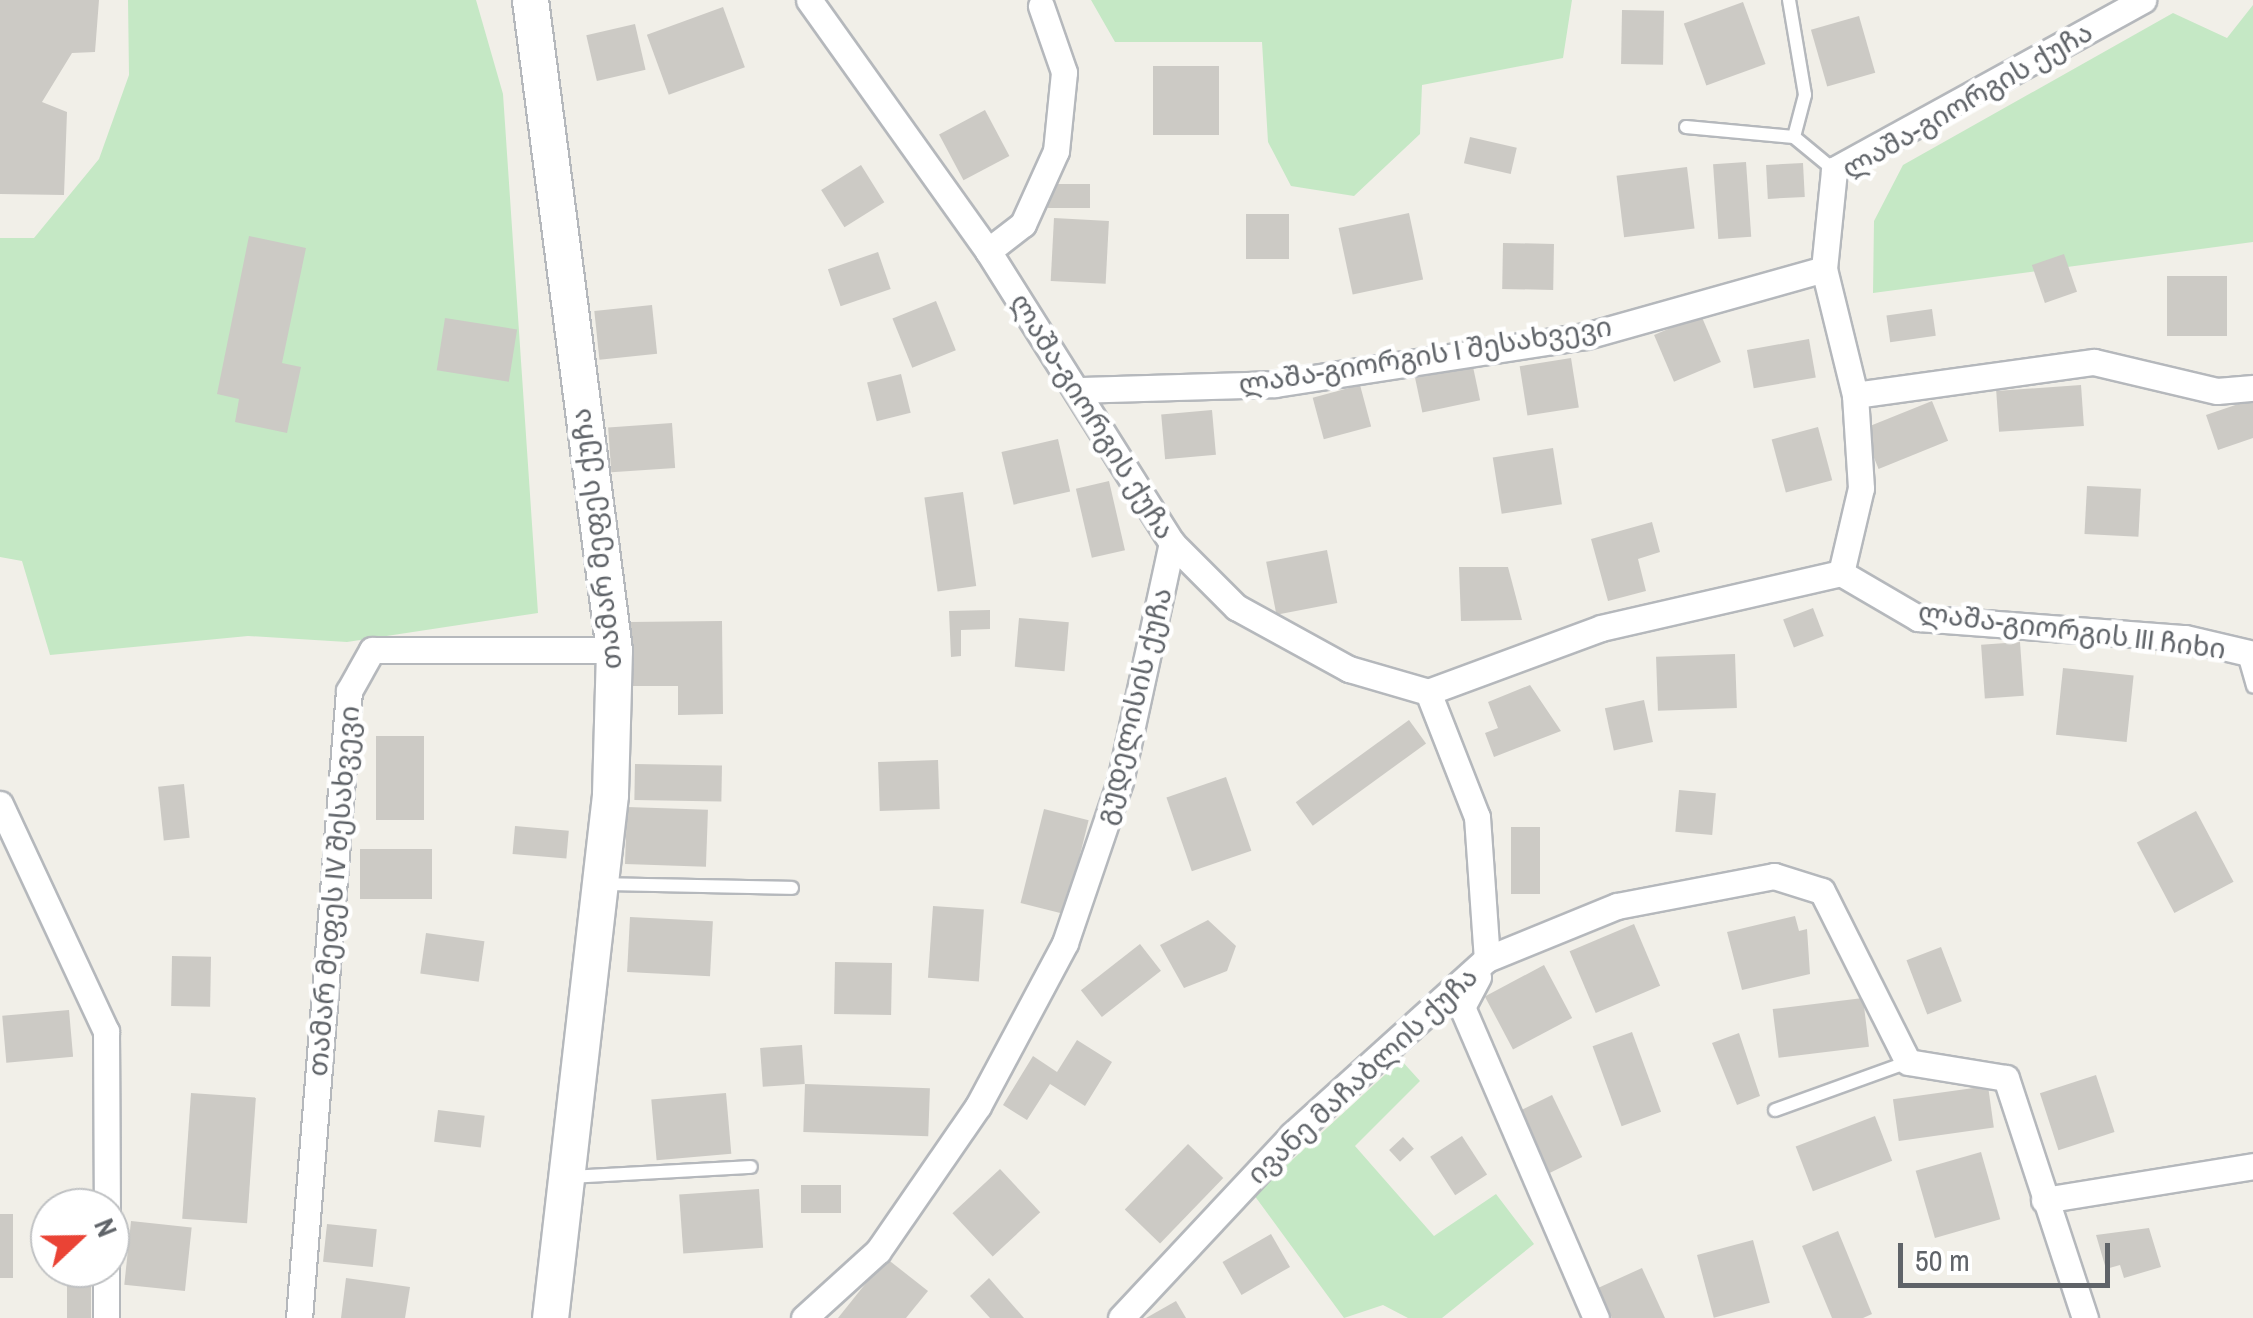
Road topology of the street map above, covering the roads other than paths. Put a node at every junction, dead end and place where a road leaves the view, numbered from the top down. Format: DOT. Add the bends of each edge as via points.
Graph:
graph roads {
  1 [pos="530,0"];
  2 [pos="809,0"];
  3 [pos="1789,0"];
  4 [pos="2144,0"];
  5 [pos="1041,6"];
  6 [pos="1686,126"];
  7 [pos="1794,137"];
  8 [pos="1834,170"];
  9 [pos="988,251"];
  10 [pos="1824,269"];
  11 [pos="2253,388"];
  12 [pos="1078,390"];
  13 [pos="1855,395"];
  14 [pos="1172,543"];
  15 [pos="1841,573"];
  16 [pos="614,650"];
  17 [pos="2248,653"];
  18 [pos="2253,687"];
  19 [pos="1428,692"];
  20 [pos="0,804"];
  21 [pos="599,884"];
  22 [pos="792,888"];
  23 [pos="1488,959"];
  24 [pos="1908,1062"];
  25 [pos="1774,1110"];
  26 [pos="751,1166"];
  27 [pos="2253,1166"];
  28 [pos="563,1177"];
  29 [pos="107,1188"];
  30 [pos="2044,1200"];
  31 [pos="106,1288"];
  32 [pos="106,1318"];
  33 [pos="299,1318"];
  34 [pos="550,1318"];
  35 [pos="804,1318"];
  36 [pos="1121,1318"];
  37 [pos="1596,1318"];
  38 [pos="2085,1318"];
  1 -- 16 [label="street, თამარ მეფეს ქუჩა"];
  2 -- 9 [label="street, ლაშა-გიორგის ქუჩა"];
  3 -- 7 [label="lane" via="1805,95"];
  4 -- 8 [label="street, ლაშა-გიორგის ქუჩა"];
  5 -- 9 [label="street" via="1064,72 1056,151 1023,224"];
  6 -- 7 [label="lane"];
  7 -- 8 [label="lane"];
  8 -- 10 [label="street, ლაშა-გიორგის ქუჩა"];
  9 -- 12 [label="street, ლაშა-გიორგის ქუჩა"];
  10 -- 12 [label="street, ლაშა-გიორგის I შესახვევი" via="1586,336 1275,384"];
  10 -- 13 [label="street, ლაშა-გიორგის ქუჩა"];
  11 -- 13 [label="street" via="2217,391 2094,362"];
  12 -- 14 [label="street, ლაშა-გიორგის ქუჩა"];
  13 -- 15 [label="street, ლაშა-გიორგის ქუჩა" via="1861,488"];
  14 -- 19 [label="street, ლაშა-გიორგის ქუჩა" via="1236,607 1349,669"];
  14 -- 35 [label="street, გუდელისის ქუჩა" via="1120,781 1066,944 978,1106 878,1251"];
  15 -- 17 [label="street, ლაშა-გიორგის III ჩიხი" via="1918,618 2185,638"];
  15 -- 19 [label="street" via="1601,628"];
  16 -- 21 [label="street, თამარ მეფეს ქუჩა"];
  16 -- 33 [label="street, თამარ მეფეს IV შესახვევი" via="372,650 348,691"];
  17 -- 18 [label="lane"];
  19 -- 23 [label="street" via="1477,817"];
  20 -- 29 [label="street" via="106,1031"];
  21 -- 22 [label="lane"];
  21 -- 28 [label="street, თამარ მეფეს ქუჩა"];
  23 -- 24 [label="street, ივანე მაჩაბლის ქუჩა" via="1617,906 1774,876 1822,892"];
  23 -- 36 [label="street, ივანე მაჩაბლის ქუჩა" via="1292,1136"];
  23 -- 37 [label="street" via="1462,1007"];
  24 -- 25 [label="lane"];
  24 -- 30 [label="street" via="2006,1078"];
  26 -- 28 [label="lane"];
  27 -- 30 [label="street"];
  28 -- 34 [label="street, თამარ მეფეს ქუჩა"];
  30 -- 38 [label="street"];
  31 -- 32 [label="street"];
}
